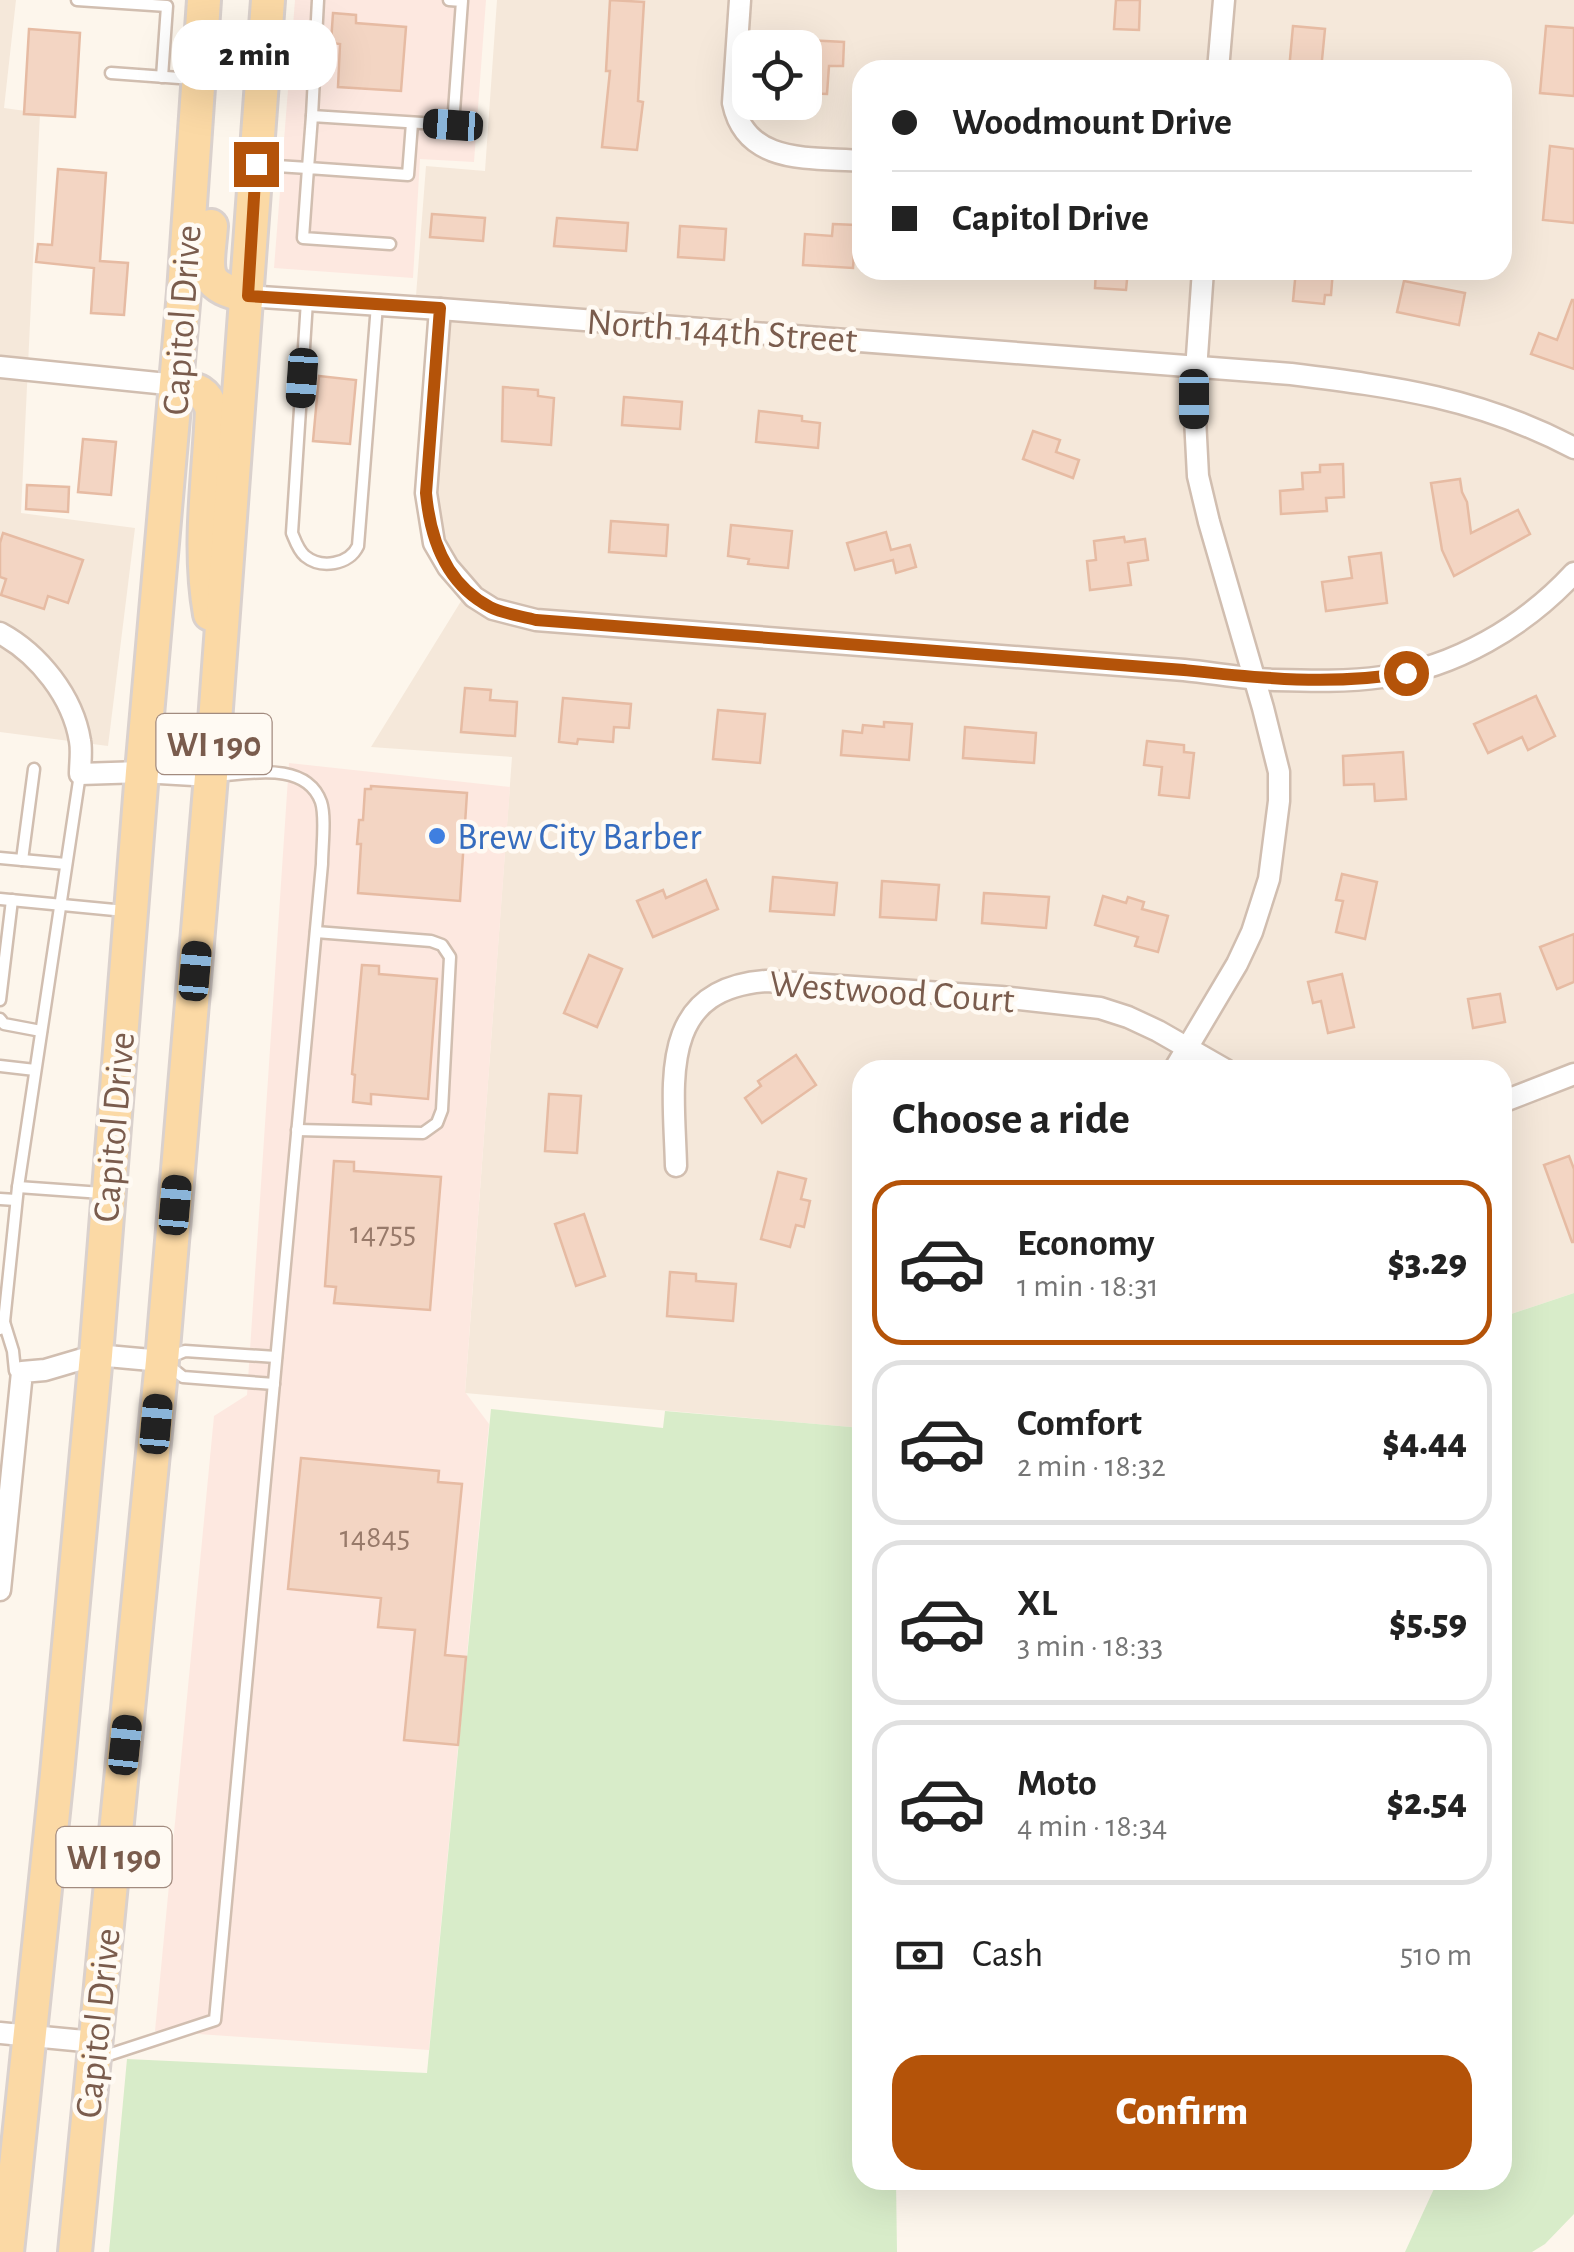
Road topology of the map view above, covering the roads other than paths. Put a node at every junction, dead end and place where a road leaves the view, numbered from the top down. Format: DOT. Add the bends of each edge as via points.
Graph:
graph roads {
  1 [pos="77,0"];
  2 [pos="204,0"];
  3 [pos="268,0"];
  4 [pos="318,0"];
  5 [pos="449,0"];
  6 [pos="740,0"];
  7 [pos="1224,0"];
  8 [pos="1219,60"];
  9 [pos="111,73"];
  10 [pos="162,76"];
  11 [pos="198,86"];
  12 [pos="312,116"];
  13 [pos="412,123"];
  14 [pos="852,160"];
  15 [pos="256,164"];
  16 [pos="308,168"];
  17 [pos="390,244"];
  18 [pos="1202,280"];
  19 [pos="248,296"];
  20 [pos="307,301"];
  21 [pos="377,305"];
  22 [pos="440,308"];
  23 [pos="0,366"];
  24 [pos="1196,366"];
  25 [pos="176,385"];
  26 [pos="1574,448"];
  27 [pos="1574,573"];
  28 [pos="0,633"];
  29 [pos="220,657"];
  30 [pos="1252,677"];
  31 [pos="34,769"];
  32 [pos="142,772"];
  33 [pos="80,774"];
  34 [pos="211,776"];
  35 [pos="0,858"];
  36 [pos="22,860"];
  37 [pos="66,864"];
  38 [pos="6,900"];
  39 [pos="60,906"];
  40 [pos="130,911"];
  41 [pos="316,932"];
  42 [pos="0,1000"];
  43 [pos="0,1019"];
  44 [pos="41,1031"];
  45 [pos="1187,1049"];
  46 [pos="1180,1060"];
  47 [pos="1207,1060"];
  48 [pos="0,1066"];
  49 [pos="35,1070"];
  50 [pos="1574,1074"];
  51 [pos="1512,1098"];
  52 [pos="298,1130"];
  53 [pos="676,1166"];
  54 [pos="18,1187"];
  55 [pos="108,1193"];
  56 [pos="0,1199"];
  57 [pos="16,1200"];
  58 [pos="2,1325"];
  59 [pos="96,1355"];
  60 [pos="276,1357"];
  61 [pos="162,1361"];
  62 [pos="13,1371"];
  63 [pos="274,1384"];
  64 [pos="4,1522"];
  65 [pos="0,1590"];
  66 [pos="14,2035"];
  67 [pos="94,2051"];
  68 [pos="8,2252"];
  69 [pos="75,2252"];
  1 -- 10 [label="lane" via="167,6"];
  2 -- 11 [label="main road, Capitol Drive / WI 190"];
  3 -- 15 [label="main road, Capitol Drive / WI 190"];
  4 -- 12 [label="lane"];
  5 -- 13 [label="lane" via="462,1 453,125"];
  6 -- 14 [label="street" via="733,104 748,138 777,153"];
  7 -- 8 [label="street"];
  9 -- 10 [label="lane"];
  10 -- 11 [label="lane"];
  11 -- 19 [label="main road" via="213,172 208,270 218,287"];
  11 -- 25 [label="main road, Capitol Drive / WI 190"];
  12 -- 13 [label="lane"];
  12 -- 16 [label="lane"];
  13 -- 16 [label="lane" via="408,174"];
  15 -- 16 [label="lane"];
  15 -- 19 [label="main road, Capitol Drive / WI 190"];
  16 -- 17 [label="lane" via="303,238"];
  18 -- 24 [label="street"];
  19 -- 20 [label="street, North 144th Street"];
  19 -- 29 [label="main road, Capitol Drive / WI 190"];
  20 -- 21 [label="street, North 144th Street"];
  20 -- 21 [label="lane" via="292,533 305,556 328,562 348,560 358,546"];
  21 -- 22 [label="street, North 144th Street"];
  22 -- 24 [label="street, North 144th Street"];
  22 -- 30 [label="street" via="428,513 448,568 492,608 536,620"];
  23 -- 25 [label="street"];
  24 -- 26 [label="street, North 144th Street" via="1446,397"];
  24 -- 30 [label="street" via="1198,476"];
  25 -- 29 [label="main road" via="200,390 212,410 204,582"];
  25 -- 32 [label="main road, Capitol Drive / WI 190"];
  27 -- 30 [label="street" via="1486,643 1406,673 1336,680"];
  28 -- 33 [label="street" via="51,677 72,712"];
  29 -- 34 [label="main road, Capitol Drive / WI 190"];
  30 -- 45 [label="street" via="1278,772 1275,848 1238,964"];
  31 -- 36 [label="lane"];
  32 -- 33 [label="street"];
  32 -- 34 [label="street"];
  32 -- 40 [label="main road, Capitol Drive / WI 190"];
  33 -- 37 [label="lane"];
  34 -- 41 [label="lane" via="294,775 321,802"];
  34 -- 61 [label="main road, Capitol Drive / WI 190"];
  35 -- 36 [label="lane"];
  36 -- 37 [label="lane"];
  37 -- 39 [label="lane"];
  38 -- 39 [label="lane"];
  38 -- 42 [label="lane"];
  39 -- 40 [label="lane"];
  39 -- 44 [label="lane"];
  40 -- 55 [label="main road, Capitol Drive / WI 190"];
  41 -- 52 [label="lane"];
  41 -- 52 [label="lane" via="442,945 450,958 442,1110 423,1133"];
  43 -- 44 [label="lane"];
  44 -- 49 [label="lane"];
  45 -- 46 [label="street"];
  45 -- 47 [label="street, Westwood Court"];
  45 -- 53 [label="street, Westwood Court" via="1128,1017 1079,1004 741,982 704,1000 678,1044"];
  48 -- 49 [label="lane"];
  49 -- 54 [label="lane"];
  50 -- 51 [label="street"];
  52 -- 60 [label="lane"];
  54 -- 55 [label="lane"];
  54 -- 57 [label="lane"];
  55 -- 59 [label="main road, Capitol Drive / WI 190"];
  56 -- 57 [label="lane"];
  57 -- 58 [label="lane"];
  58 -- 62 [label="lane"];
  59 -- 61 [label="street"];
  59 -- 62 [label="street" via="45,1370"];
  59 -- 66 [label="main road, Capitol Drive / WI 190" via="57,1774"];
  60 -- 61 [label="lane" via="184,1351"];
  60 -- 63 [label="lane"];
  61 -- 63 [label="lane" via="183,1377"];
  61 -- 67 [label="main road, Capitol Drive / WI 190"];
  62 -- 64 [label="street"];
  63 -- 67 [label="lane" via="215,2020"];
  64 -- 65 [label="street"];
  66 -- 67 [label="street"];
  66 -- 68 [label="main road, Capitol Drive / WI 190"];
  67 -- 69 [label="main road, Capitol Drive / WI 190"];
}
